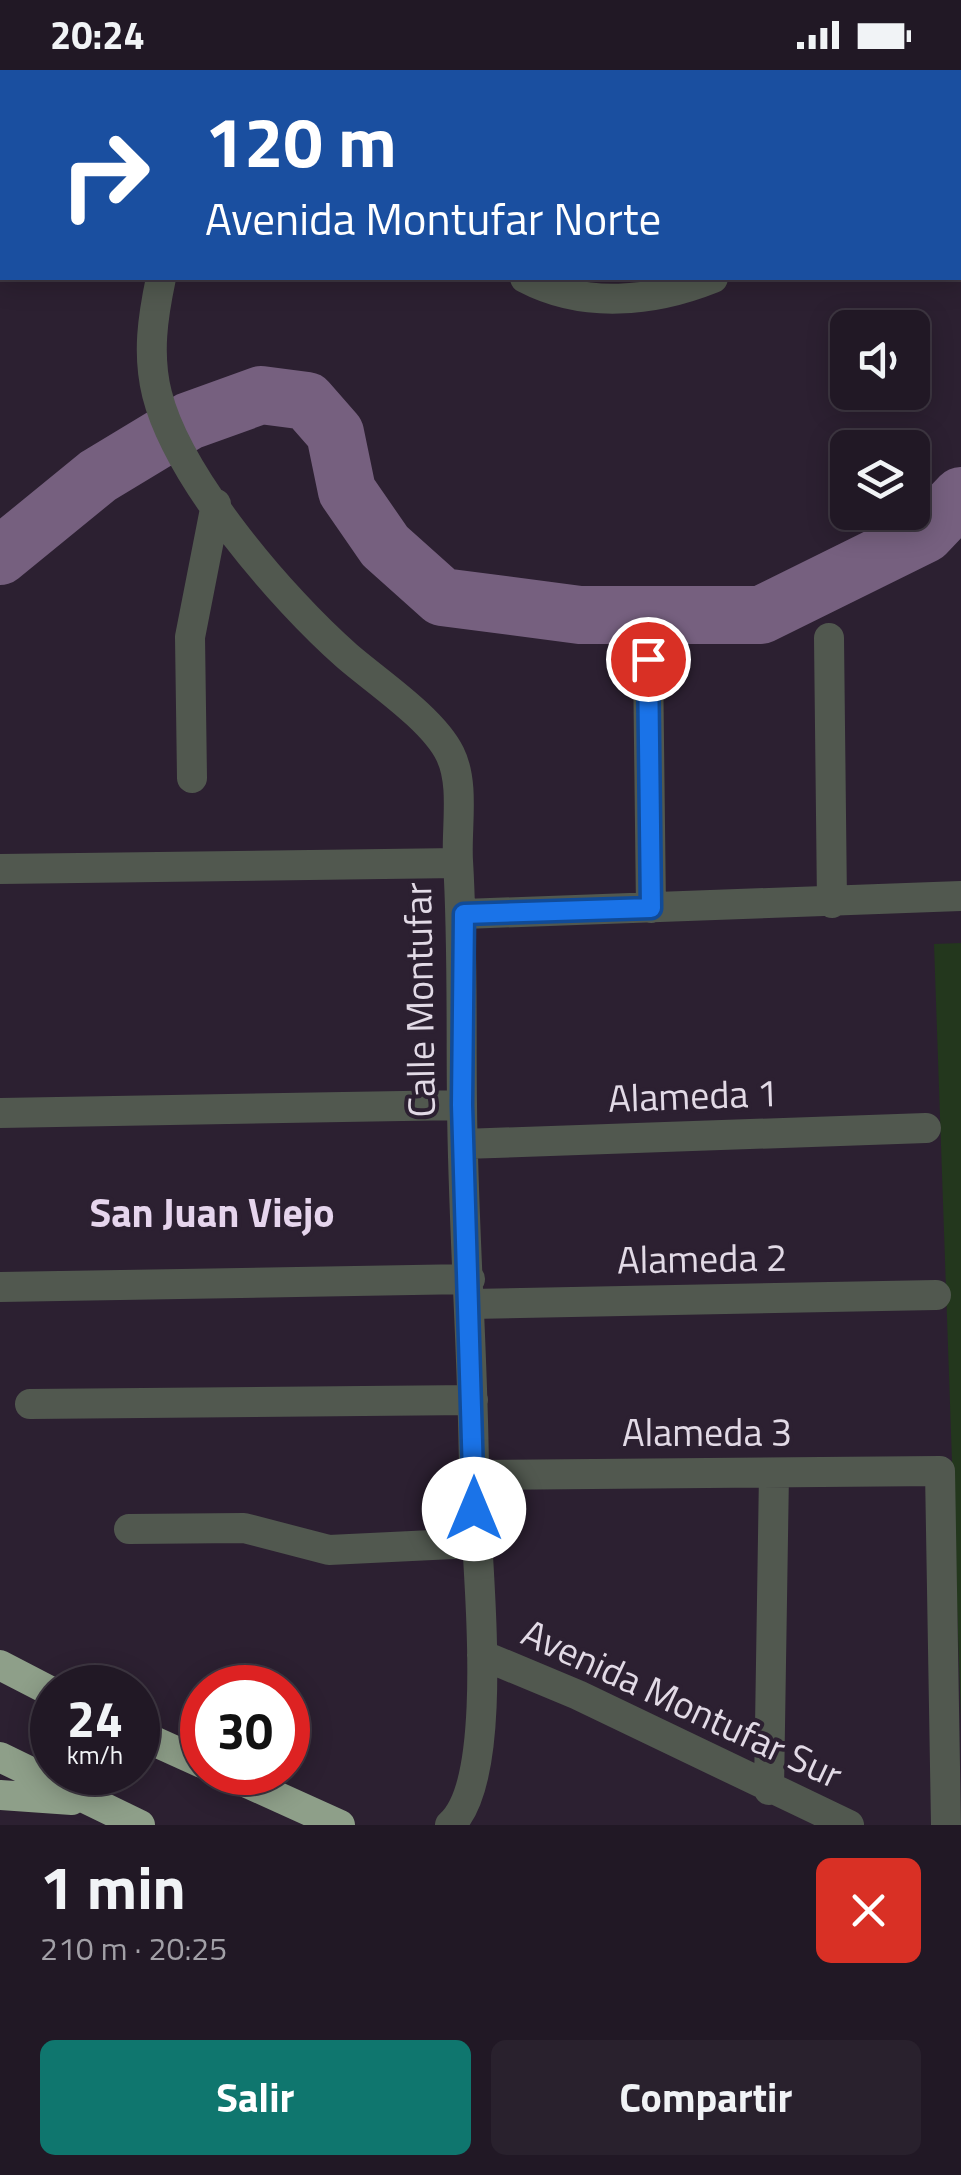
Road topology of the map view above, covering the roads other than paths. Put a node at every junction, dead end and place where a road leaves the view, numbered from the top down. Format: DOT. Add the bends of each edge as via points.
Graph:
graph roads {
  1 [pos="161,280"];
  2 [pos="529,280"];
  3 [pos="706,280"];
  4 [pos="216,504"];
  5 [pos="829,638"];
  6 [pos="648,659"];
  7 [pos="192,778"];
  8 [pos="458,863"];
  9 [pos="0,870"];
  10 [pos="961,896"];
  11 [pos="832,903"];
  12 [pos="651,908"];
  13 [pos="464,914"];
  14 [pos="462,1105"];
  15 [pos="0,1112"];
  16 [pos="926,1128"];
  17 [pos="463,1144"];
  18 [pos="0,1287"];
  19 [pos="470,1292"];
  20 [pos="936,1295"];
  21 [pos="473,1400"];
  22 [pos="30,1404"];
  23 [pos="774,1473"];
  24 [pos="474,1475"];
  25 [pos="130,1529"];
  26 [pos="474,1543"];
  27 [pos="482,1655"];
  28 [pos="0,1665"];
  29 [pos="30,1681"];
  30 [pos="0,1757"];
  31 [pos="769,1790"];
  32 [pos="0,1795"];
  33 [pos="274,1795"];
  34 [pos="90,1802"];
  35 [pos="140,1825"];
  36 [pos="340,1825"];
  37 [pos="450,1825"];
  38 [pos="849,1825"];
  39 [pos="946,1825"];
  1 -- 4 [label="street, Calle Montufar" via="152,319 158,396 177,444"];
  2 -- 3 [label="street" via="548,290 636,300"];
  4 -- 7 [label="street" via="190,637"];
  4 -- 8 [label="street, Calle Montufar" via="315,628 440,738 456,776"];
  5 -- 11 [label="street"];
  6 -- 12 [label="street"];
  8 -- 9 [label="street"];
  8 -- 13 [label="street, Calle Montufar"];
  10 -- 11 [label="street"];
  11 -- 12 [label="street"];
  12 -- 13 [label="street"];
  13 -- 14 [label="street, Calle Montufar"];
  14 -- 15 [label="street"];
  14 -- 17 [label="street, Calle Montufar"];
  16 -- 17 [label="street, Alameda 1"];
  17 -- 19 [label="street, Calle Montufar"];
  18 -- 19 [label="street, Alameda 2"];
  19 -- 20 [label="street, Alameda 2"];
  19 -- 21 [label="street, Calle Montufar"];
  21 -- 22 [label="street"];
  21 -- 24 [label="street, Calle Montufar"];
  23 -- 24 [label="street, Alameda 3"];
  23 -- 31 [label="street"];
  23 -- 39 [label="street, Alameda 3" via="940,1471"];
  24 -- 26 [label="street, Calle Montufar"];
  25 -- 26 [label="street" via="244,1528 329,1550"];
  26 -- 27 [label="street, Calle Montufar"];
  27 -- 31 [label="street, Avenida Montufar Sur"];
  27 -- 37 [label="street, Calle Montufar" via="479,1768 471,1796"];
  28 -- 29 [label="highway"];
  30 -- 34 [label="highway"];
  31 -- 38 [label="street, Avenida Montufar Sur"];
  32 -- 34 [label="highway"];
  33 -- 36 [label="highway"];
  34 -- 35 [label="highway"];
}
